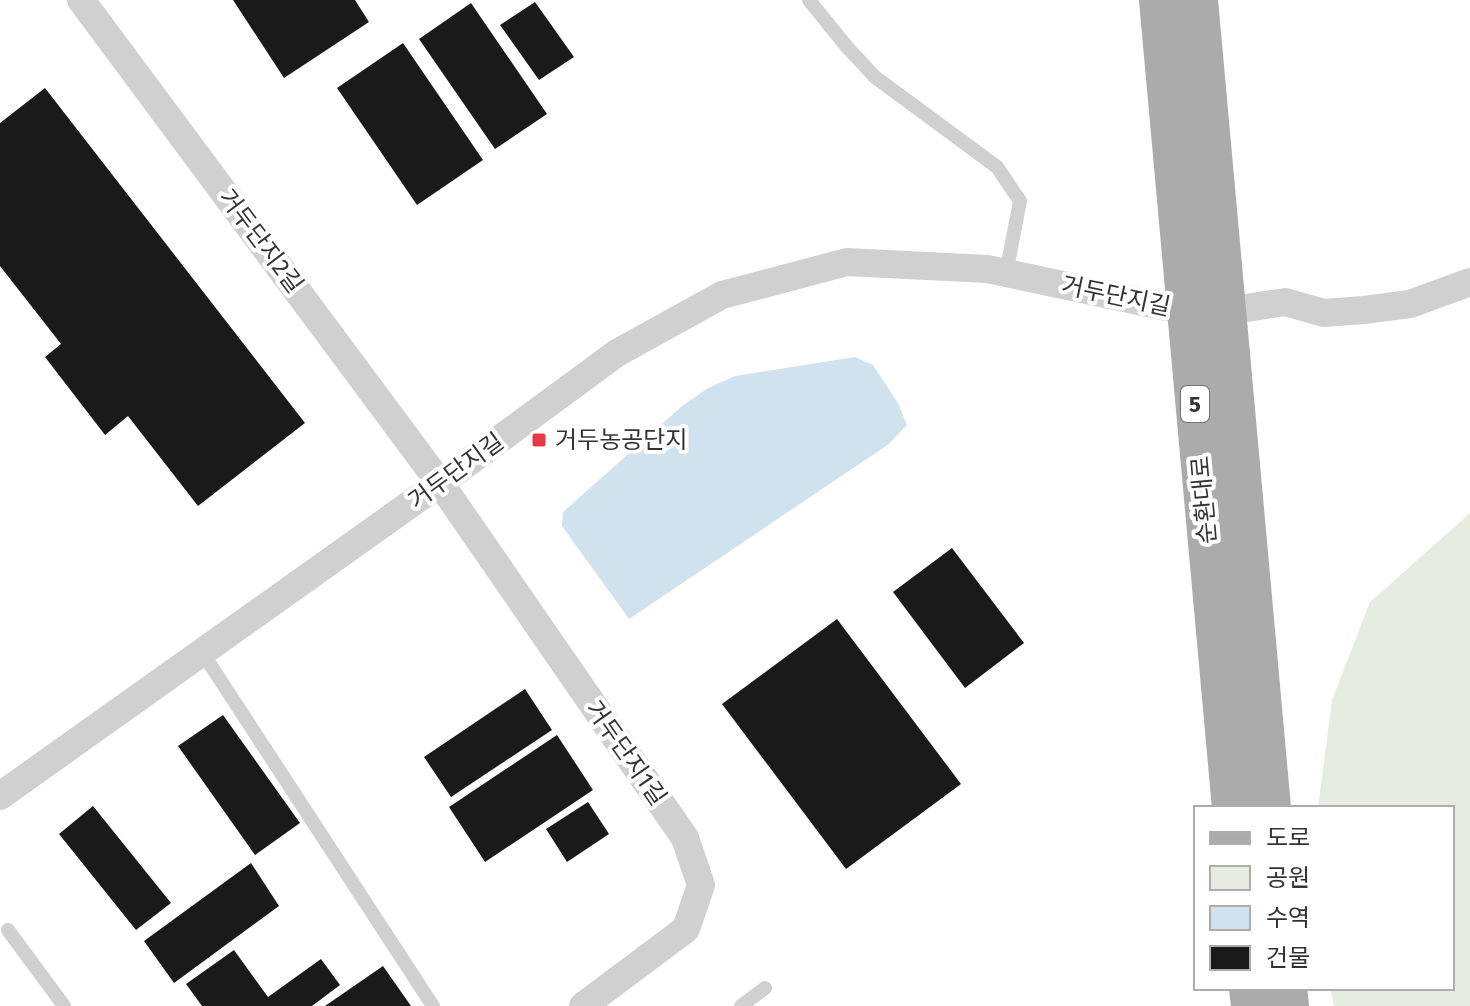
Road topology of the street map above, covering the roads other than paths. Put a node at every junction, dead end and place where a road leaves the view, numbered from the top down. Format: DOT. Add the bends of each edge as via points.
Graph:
graph roads {
  1 [pos="81,0"];
  2 [pos="809,0"];
  3 [pos="1160,0"];
  4 [pos="1197,0"];
  5 [pos="1006,274"];
  6 [pos="1470,282"];
  7 [pos="1206,311"];
  8 [pos="440,483"];
  9 [pos="202,652"];
  10 [pos="0,796"];
  11 [pos="1233,806"];
  12 [pos="1270,806"];
  13 [pos="8,930"];
  14 [pos="765,988"];
  15 [pos="64,1006"];
  16 [pos="433,1006"];
  17 [pos="583,1006"];
  18 [pos="741,1006"];
  1 -- 8 [label="street, 거두단지2길"];
  2 -- 5 [label="lane" via="875,77 997,167 1020,201"];
  3 -- 7 [label="main road, 순환대로 / 5"];
  4 -- 7 [label="main road, 순환대로 / 5"];
  5 -- 7 [label="street, 거두단지길"];
  5 -- 8 [label="street, 거두단지길" via="847,262 722,295 617,353"];
  6 -- 7 [label="street" via="1410,304 1364,310 1324,313 1285,302"];
  7 -- 11 [label="main road, 순환대로 / 5"];
  7 -- 12 [label="main road, 순환대로 / 5"];
  8 -- 9 [label="street, 거두단지길"];
  8 -- 17 [label="street, 거두단지1길" via="685,838 701,885 686,929"];
  9 -- 10 [label="street, 거두단지길"];
  9 -- 16 [label="lane"];
  13 -- 15 [label="lane"];
  14 -- 18 [label="lane"];
}
